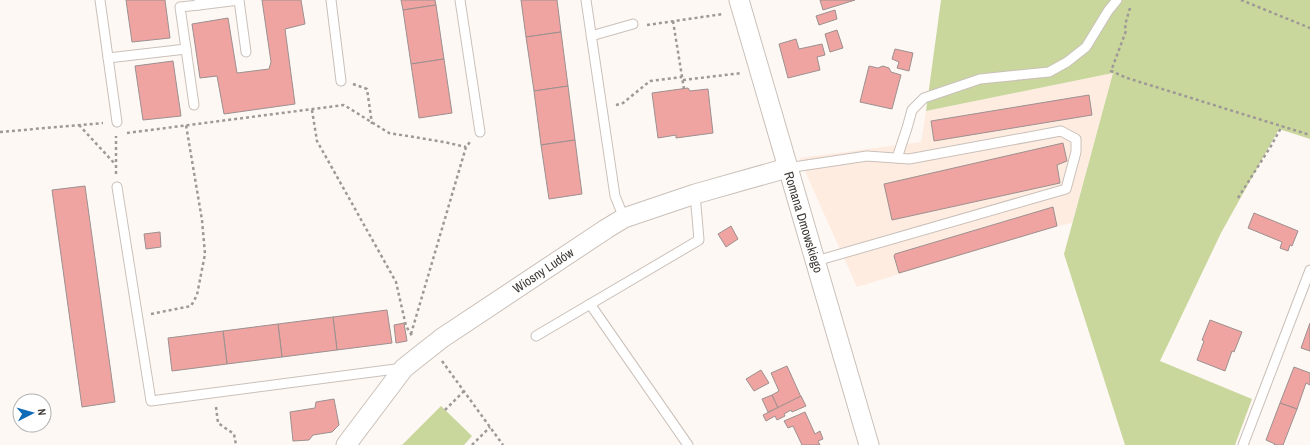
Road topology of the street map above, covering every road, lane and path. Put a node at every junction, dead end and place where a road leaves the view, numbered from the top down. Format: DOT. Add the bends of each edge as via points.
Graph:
graph roads {
  1 [pos="100,0"];
  2 [pos="331,0"];
  3 [pos="460,0"];
  4 [pos="586,0"];
  5 [pos="1117,0"];
  6 [pos="1241,0"];
  7 [pos="199,2"];
  8 [pos="1131,4"];
  9 [pos="733,7"];
  10 [pos="673,21"];
  11 [pos="633,24"];
  12 [pos="1310,28"];
  13 [pos="591,36"];
  14 [pos="186,49"];
  15 [pos="246,52"];
  16 [pos="108,58"];
  17 [pos="743,72"];
  18 [pos="682,79"];
  19 [pos="341,81"];
  20 [pos="684,89"];
  21 [pos="368,93"];
  22 [pos="194,105"];
  23 [pos="602,109"];
  24 [pos="312,110"];
  25 [pos="117,122"];
  26 [pos="99,123"];
  27 [pos="372,124"];
  28 [pos="78,125"];
  29 [pos="186,125"];
  30 [pos="1282,126"];
  31 [pos="0,132"];
  32 [pos="480,132"];
  33 [pos="124,133"];
  34 [pos="1310,135"];
  35 [pos="116,137"];
  36 [pos="466,147"];
  37 [pos="897,158"];
  38 [pos="788,168"];
  39 [pos="117,187"];
  40 [pos="695,194"];
  41 [pos="1238,198"];
  42 [pos="624,218"];
  43 [pos="816,261"];
  44 [pos="1310,270"];
  45 [pos="590,304"];
  46 [pos="138,317"];
  47 [pos="536,336"];
  48 [pos="431,346"];
  49 [pos="404,368"];
  50 [pos="464,391"];
  51 [pos="214,393"];
  52 [pos="445,410"];
  53 [pos="490,426"];
  54 [pos="236,445"];
  55 [pos="346,445"];
  56 [pos="472,445"];
  57 [pos="503,445"];
  58 [pos="688,445"];
  59 [pos="869,445"];
  60 [pos="1243,445"];
  1 -- 16 [label="lane"];
  2 -- 19 [label="lane"];
  3 -- 32 [label="lane"];
  4 -- 13 [label="lane"];
  5 -- 37 [label="lane" via="1086,47 1049,72 980,79 924,98 912,110"];
  6 -- 12 [label="path"];
  7 -- 14 [label="lane" via="180,7"];
  7 -- 15 [label="lane" via="239,0"];
  8 -- 30 [label="path" via="1125,25 1126,31 1111,71"];
  9 -- 10 [label="path"];
  9 -- 38 [label="street, Romana Dmowskiego"];
  10 -- 11 [label="path" via="638,26"];
  10 -- 18 [label="path"];
  11 -- 13 [label="lane"];
  13 -- 23 [label="lane"];
  14 -- 16 [label="lane"];
  14 -- 22 [label="lane"];
  16 -- 25 [label="lane"];
  17 -- 18 [label="path"];
  18 -- 20 [label="path"];
  18 -- 23 [label="path" via="650,81 623,103"];
  21 -- 27 [label="path"];
  23 -- 42 [label="lane" via="616,196"];
  24 -- 27 [label="path" via="344,105"];
  24 -- 29 [label="path"];
  24 -- 36 [label="path" via="317,141 396,282 406,326 411,334"];
  26 -- 28 [label="path"];
  27 -- 36 [label="path" via="388,133"];
  28 -- 31 [label="path"];
  28 -- 35 [label="path" via="115,165"];
  29 -- 33 [label="path"];
  29 -- 46 [label="path" via="205,244 197,295 191,306"];
  30 -- 34 [label="path"];
  30 -- 41 [label="path"];
  32 -- 36 [label="path"];
  37 -- 38 [label="lane" via="867,156"];
  37 -- 43 [label="lane" via="909,159 1061,131 1076,139 1076,152 1066,189"];
  38 -- 40 [label="street, Wiosny Ludów"];
  38 -- 43 [label="street, Romana Dmowskiego"];
  39 -- 46 [label="lane"];
  40 -- 42 [label="street, Wiosny Ludów"];
  40 -- 45 [label="lane" via="699,240"];
  42 -- 48 [label="street, Wiosny Ludów"];
  43 -- 59 [label="street, Romana Dmowskiego"];
  44 -- 60 [label="lane"];
  45 -- 47 [label="lane"];
  45 -- 58 [label="lane"];
  46 -- 51 [label="lane" via="151,401"];
  48 -- 49 [label="street, Wiosny Ludów"];
  48 -- 50 [label="path"];
  49 -- 51 [label="lane"];
  49 -- 55 [label="street, Wiosny Ludów"];
  50 -- 52 [label="path"];
  50 -- 53 [label="path"];
  51 -- 54 [label="path" via="218,423 234,434"];
  53 -- 56 [label="path"];
  53 -- 57 [label="path"];
}
